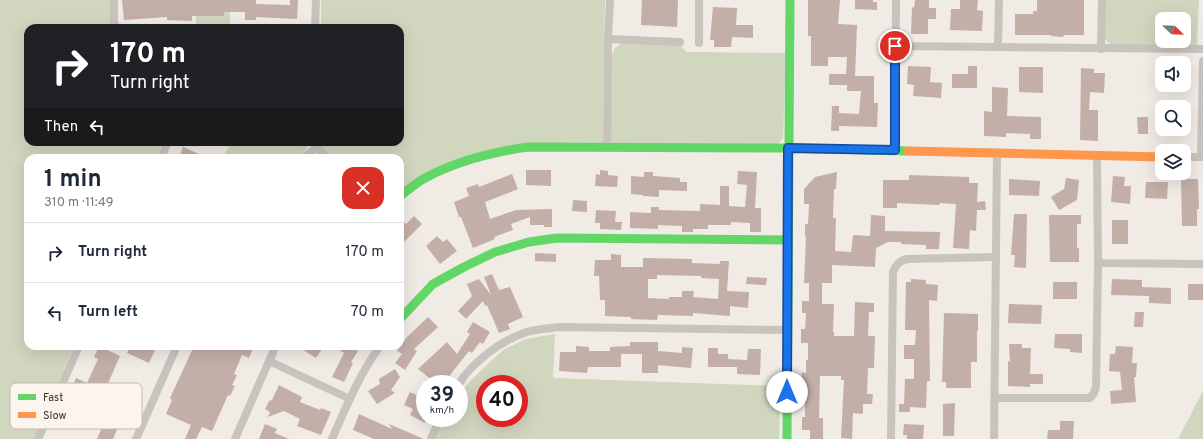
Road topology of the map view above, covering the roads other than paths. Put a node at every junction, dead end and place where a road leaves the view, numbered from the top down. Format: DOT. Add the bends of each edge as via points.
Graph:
graph roads {
  1 [pos="114,0"];
  2 [pos="316,0"];
  3 [pos="610,0"];
  4 [pos="699,0"];
  5 [pos="790,0"];
  6 [pos="896,0"];
  7 [pos="999,0"];
  8 [pos="1102,0"];
  9 [pos="114,24"];
  10 [pos="315,24"];
  11 [pos="608,39"];
  12 [pos="680,42"];
  13 [pos="699,43"];
  14 [pos="895,46"];
  15 [pos="998,47"];
  16 [pos="1101,49"];
  17 [pos="1203,49"];
  18 [pos="1203,61"];
  19 [pos="314,146"];
  20 [pos="318,146"];
  21 [pos="607,148"];
  22 [pos="788,148"];
  23 [pos="895,150"];
  24 [pos="307,154"];
  25 [pos="324,154"];
  26 [pos="997,154"];
  27 [pos="1097,156"];
  28 [pos="1155,157"];
  29 [pos="1191,157"];
  30 [pos="1202,157"];
  31 [pos="404,193"];
  32 [pos="788,240"];
  33 [pos="996,257"];
  34 [pos="1098,263"];
  35 [pos="1203,264"];
  36 [pos="404,315"];
  37 [pos="787,330"];
  38 [pos="76,350"];
  39 [pos="175,350"];
  40 [pos="274,350"];
  41 [pos="377,350"];
  42 [pos="269,361"];
  43 [pos="464,375"];
  44 [pos="62,383"];
  45 [pos="995,398"];
  46 [pos="350,399"];
  47 [pos="142,425"];
  48 [pos="436,427"];
  49 [pos="42,429"];
  50 [pos="140,429"];
  51 [pos="38,439"];
  52 [pos="136,439"];
  53 [pos="235,439"];
  54 [pos="332,439"];
  55 [pos="431,439"];
  56 [pos="787,439"];
  57 [pos="891,439"];
  58 [pos="994,439"];
  1 -- 9 [label="street"];
  2 -- 10 [label="street"];
  3 -- 11 [label="street"];
  4 -- 13 [label="street"];
  5 -- 22 [label="street"];
  6 -- 14 [label="street"];
  7 -- 15 [label="street"];
  8 -- 16 [label="street"];
  11 -- 12 [label="street"];
  11 -- 21 [label="street"];
  14 -- 15 [label="street"];
  14 -- 23 [label="street"];
  15 -- 16 [label="street"];
  16 -- 17 [label="street"];
  18 -- 30 [label="street"];
  19 -- 24 [label="street"];
  20 -- 25 [label="street"];
  21 -- 22 [label="street"];
  21 -- 31 [label="street" via="528,147 508,150 456,163 424,179"];
  22 -- 23 [label="street"];
  22 -- 32 [label="street"];
  23 -- 26 [label="street"];
  26 -- 27 [label="street"];
  26 -- 33 [label="street"];
  27 -- 28 [label="street"];
  27 -- 34 [label="street"];
  29 -- 30 [label="street"];
  32 -- 36 [label="street" via="558,238 529,242 495,252 433,284"];
  32 -- 37 [label="street"];
  33 -- 45 [label="street"];
  33 -- 57 [label="street" via="907,259 896,266 893,272"];
  34 -- 35 [label="street"];
  34 -- 45 [label="street" via="1094,393 1090,398"];
  37 -- 43 [label="street" via="558,327 525,332 500,344"];
  37 -- 56 [label="street"];
  38 -- 44 [label="street"];
  39 -- 47 [label="street"];
  40 -- 42 [label="street"];
  41 -- 46 [label="street"];
  42 -- 46 [label="street"];
  42 -- 53 [label="street"];
  45 -- 58 [label="street"];
  46 -- 54 [label="street"];
  48 -- 55 [label="street"];
  49 -- 51 [label="street"];
  50 -- 52 [label="street"];
}
